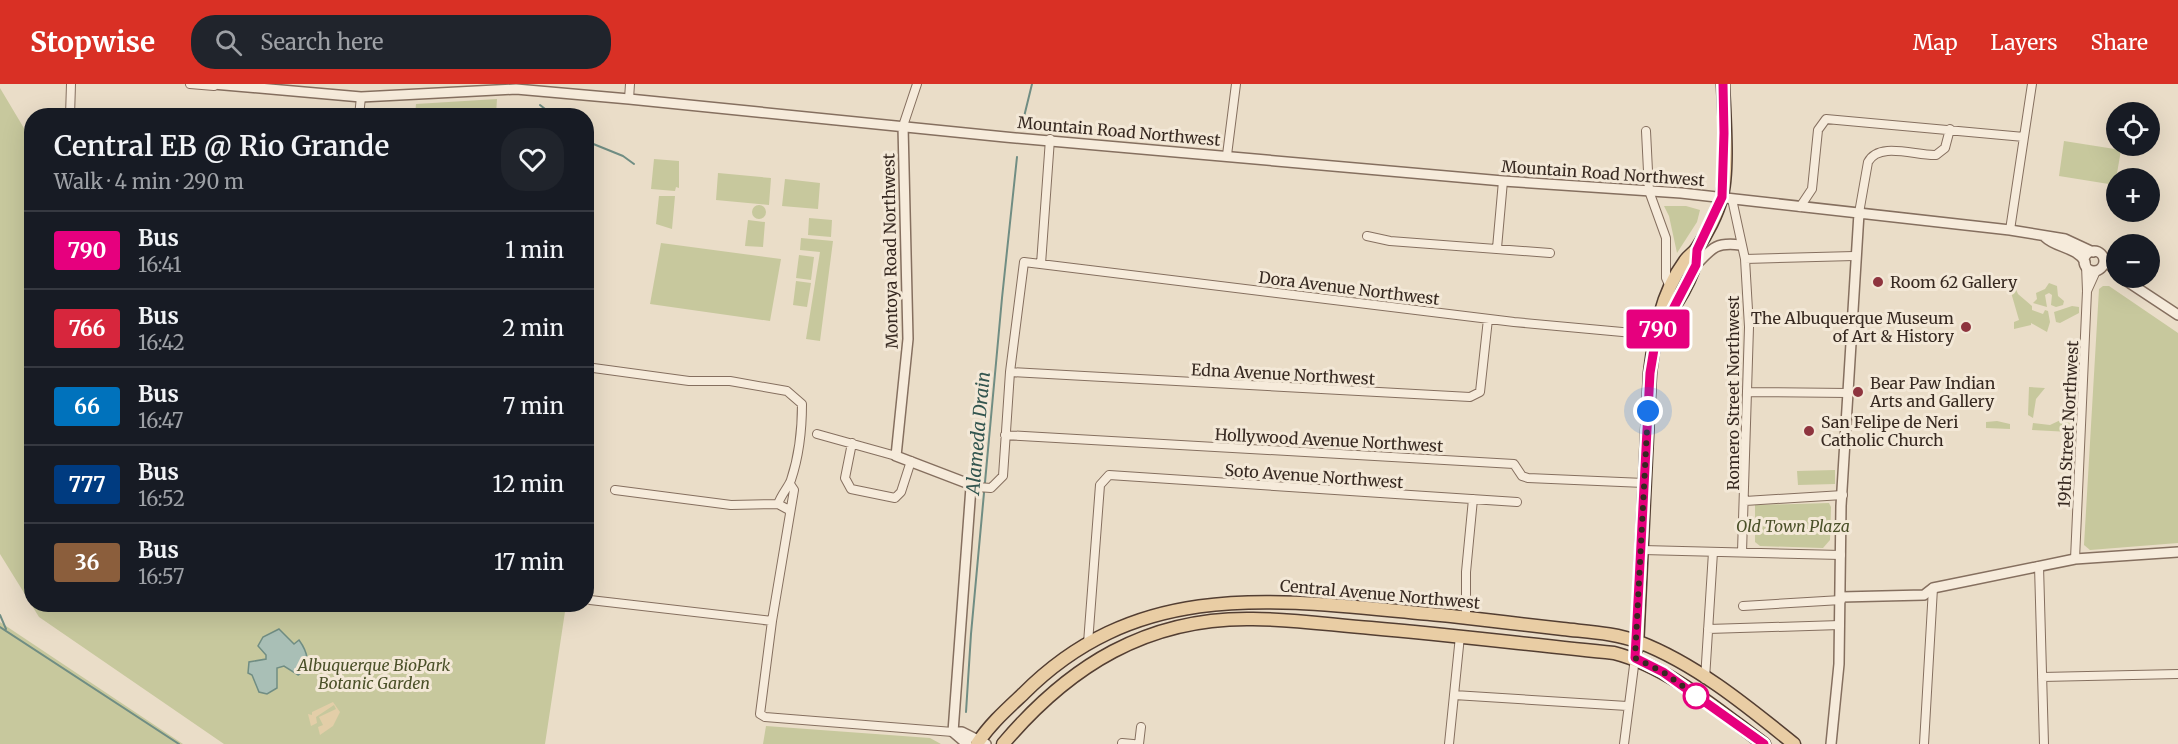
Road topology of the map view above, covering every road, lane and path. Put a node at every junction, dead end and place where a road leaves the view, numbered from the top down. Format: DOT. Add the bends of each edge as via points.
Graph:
graph roads {
  1 [pos="70,84"];
  2 [pos="190,84"];
  3 [pos="630,84"];
  4 [pos="917,84"];
  5 [pos="1236,84"];
  6 [pos="1723,84"];
  7 [pos="2032,84"];
  8 [pos="213,85"];
  9 [pos="273,87"];
  10 [pos="444,89"];
  11 [pos="361,97"];
  12 [pos="629,99"];
  13 [pos="70,108"];
  14 [pos="360,108"];
  15 [pos="903,126"];
  16 [pos="1950,129"];
  17 [pos="1646,131"];
  18 [pos="2024,137"];
  19 [pos="1050,139"];
  20 [pos="1227,155"];
  21 [pos="1503,181"];
  22 [pos="1649,191"];
  23 [pos="1727,198"];
  24 [pos="1800,207"];
  25 [pos="1859,213"];
  26 [pos="2010,230"];
  27 [pos="1367,236"];
  28 [pos="2045,237"];
  29 [pos="1740,244"];
  30 [pos="1497,248"];
  31 [pos="1697,250"];
  32 [pos="2093,252"];
  33 [pos="1550,253"];
  34 [pos="1854,256"];
  35 [pos="1745,259"];
  36 [pos="2104,259"];
  37 [pos="2106,261"];
  38 [pos="1041,264"];
  39 [pos="2085,264"];
  40 [pos="1696,265"];
  41 [pos="2098,270"];
  42 [pos="2106,271"];
  43 [pos="1670,287"];
  44 [pos="2137,288"];
  45 [pos="2087,291"];
  46 [pos="2178,315"];
  47 [pos="1488,318"];
  48 [pos="1656,333"];
  49 [pos="594,368"];
  50 [pos="1010,372"];
  51 [pos="1748,392"];
  52 [pos="1848,393"];
  53 [pos="817,434"];
  54 [pos="1005,435"];
  55 [pos="852,443"];
  56 [pos="896,456"];
  57 [pos="910,461"];
  58 [pos="1644,483"];
  59 [pos="790,484"];
  60 [pos="974,487"];
  61 [pos="615,490"];
  62 [pos="1844,495"];
  63 [pos="1473,499"];
  64 [pos="1745,501"];
  65 [pos="1517,502"];
  66 [pos="778,504"];
  67 [pos="789,510"];
  68 [pos="1642,550"];
  69 [pos="1713,552"];
  70 [pos="1742,552"];
  71 [pos="2178,552"];
  72 [pos="1841,555"];
  73 [pos="2075,559"];
  74 [pos="2040,566"];
  75 [pos="1932,588"];
  76 [pos="1841,599"];
  77 [pos="594,600"];
  78 [pos="1743,606"];
  79 [pos="1466,618"];
  80 [pos="772,621"];
  81 [pos="1840,625"];
  82 [pos="1708,629"];
  83 [pos="1460,636"];
  84 [pos="1638,642"];
  85 [pos="1088,643"];
  86 [pos="1635,658"];
  87 [pos="2178,674"];
  88 [pos="2042,677"];
  89 [pos="1705,679"];
  90 [pos="1454,695"];
  91 [pos="1628,706"];
  92 [pos="1141,727"];
  93 [pos="954,732"];
  94 [pos="978,743"];
  95 [pos="1122,743"];
  96 [pos="1003,744"];
  97 [pos="1133,744"];
  98 [pos="1139,744"];
  99 [pos="1449,744"];
  100 [pos="1624,744"];
  101 [pos="1764,744"];
  102 [pos="1794,744"];
  103 [pos="1831,744"];
  104 [pos="1924,744"];
  105 [pos="2043,744"];
  1 -- 13 [label="street"];
  2 -- 8 [label="street, Mountain Road Northwest"];
  3 -- 12 [label="street"];
  4 -- 15 [label="street, Montoya Road Northwest"];
  5 -- 20 [label="street"];
  6 -- 23 [label="main road"];
  7 -- 18 [label="street"];
  8 -- 9 [label="street, Mountain Road Northwest"];
  9 -- 11 [label="street, Mountain Road Northwest"];
  10 -- 11 [label="street, Mountain Road Northwest"];
  10 -- 12 [label="street, Mountain Road Northwest" via="516,89"];
  11 -- 14 [label="street"];
  12 -- 15 [label="street, Mountain Road Northwest"];
  15 -- 19 [label="street, Mountain Road Northwest"];
  15 -- 56 [label="street, Montoya Road Northwest" via="908,339"];
  16 -- 18 [label="street"];
  16 -- 24 [label="street" via="1826,119 1818,130 1812,189"];
  16 -- 25 [label="street" via="1945,148 1936,155 1882,151 1872,156"];
  17 -- 22 [label="street"];
  18 -- 26 [label="street"];
  19 -- 20 [label="street, Mountain Road Northwest"];
  19 -- 38 [label="street"];
  20 -- 21 [label="street, Mountain Road Northwest"];
  21 -- 22 [label="street, Mountain Road Northwest"];
  21 -- 30 [label="street"];
  22 -- 23 [label="street, Mountain Road Northwest"];
  22 -- 43 [label="street" via="1666,238 1666,278"];
  23 -- 24 [label="street, Mountain Road Northwest"];
  23 -- 29 [label="street, Romero Street Northwest"];
  23 -- 31 [label="main road"];
  24 -- 25 [label="street, Mountain Road Northwest"];
  25 -- 26 [label="street, Mountain Road Northwest"];
  25 -- 34 [label="street"];
  26 -- 28 [label="street, Mountain Road Northwest"];
  27 -- 30 [label="street"];
  28 -- 32 [label="street, Mountain Road Northwest" via="2065,239"];
  28 -- 39 [label="street, Mountain Road Northwest" via="2077,253"];
  29 -- 35 [label="street, Romero Street Northwest"];
  29 -- 40 [label="street" via="1713,247"];
  30 -- 33 [label="street"];
  31 -- 40 [label="main road"];
  31 -- 43 [label="main road" via="1685,259"];
  32 -- 36 [label="street, Mountain Road Northwest"];
  32 -- 39 [label="street" via="2087,255"];
  34 -- 35 [label="street"];
  34 -- 52 [label="street"];
  35 -- 51 [label="street, Romero Street Northwest"];
  36 -- 37 [label="street, Mountain Road Northwest"];
  36 -- 41 [label="street"];
  38 -- 47 [label="street, Dora Avenue Northwest"];
  38 -- 50 [label="street" via="1024,262"];
  39 -- 41 [label="street, Mountain Road Northwest"];
  39 -- 45 [label="street, 19th Street Northwest"];
  40 -- 48 [label="main road"];
  41 -- 42 [label="street, Mountain Road Northwest"];
  41 -- 45 [label="street, 19th Street Northwest"];
  43 -- 48 [label="main road" via="1660,309"];
  44 -- 46 [label="street"];
  45 -- 73 [label="street, 19th Street Northwest"];
  47 -- 48 [label="street, Dora Avenue Northwest"];
  47 -- 50 [label="street, Edna Avenue Northwest" via="1480,392 1470,397"];
  48 -- 58 [label="main road"];
  49 -- 59 [label="street" via="689,381 730,381 787,391 802,404 802,430"];
  50 -- 54 [label="street"];
  51 -- 52 [label="street"];
  51 -- 64 [label="street, Romero Street Northwest"];
  52 -- 62 [label="street"];
  53 -- 55 [label="street"];
  54 -- 58 [label="street, Hollywood Avenue Northwest" via="1514,464 1528,478"];
  54 -- 60 [label="street" via="1003,476 991,488"];
  55 -- 56 [label="street"];
  55 -- 57 [label="street" via="845,478 850,489 896,498"];
  56 -- 57 [label="street"];
  57 -- 60 [label="street"];
  58 -- 68 [label="main road"];
  59 -- 66 [label="street" via="784,488"];
  59 -- 67 [label="street" via="794,490"];
  60 -- 93 [label="street"];
  61 -- 66 [label="street" via="731,505"];
  62 -- 64 [label="street"];
  62 -- 72 [label="street"];
  63 -- 65 [label="street, Soto Avenue Northwest"];
  63 -- 79 [label="street"];
  63 -- 85 [label="street, Soto Avenue Northwest" via="1109,475 1100,485"];
  64 -- 70 [label="street, Romero Street Northwest"];
  66 -- 67 [label="street"];
  67 -- 80 [label="street"];
  68 -- 69 [label="street"];
  68 -- 84 [label="main road"];
  69 -- 70 [label="street"];
  69 -- 82 [label="street"];
  70 -- 72 [label="street"];
  71 -- 73 [label="street"];
  72 -- 76 [label="street"];
  73 -- 74 [label="street"];
  74 -- 75 [label="street"];
  74 -- 88 [label="street"];
  75 -- 76 [label="street" via="1924,595"];
  75 -- 104 [label="street"];
  76 -- 78 [label="street"];
  76 -- 81 [label="street"];
  77 -- 80 [label="street"];
  79 -- 84 [label="main road, Central Avenue Northwest" via="1617,635"];
  79 -- 85 [label="main road, Central Avenue Northwest" via="1228,601 1168,611"];
  80 -- 93 [label="street" via="760,714"];
  81 -- 82 [label="street"];
  81 -- 103 [label="street"];
  82 -- 89 [label="street"];
  83 -- 86 [label="main road"];
  83 -- 90 [label="street"];
  83 -- 96 [label="main road" via="1253,619 1181,627 1133,642 1078,672 1037,704"];
  84 -- 86 [label="main road"];
  84 -- 89 [label="main road, Central Avenue Northwest"];
  85 -- 94 [label="main road, Central Avenue Northwest" via="1039,678"];
  86 -- 91 [label="street"];
  86 -- 101 [label="main road" via="1663,672"];
  87 -- 88 [label="street"];
  88 -- 105 [label="street"];
  89 -- 102 [label="main road, Central Avenue Northwest"];
  90 -- 91 [label="street"];
  90 -- 99 [label="street"];
  91 -- 100 [label="street"];
  92 -- 98 [label="street"];
  93 -- 94 [label="street" via="962,732"];
  95 -- 97 [label="street"];
}
